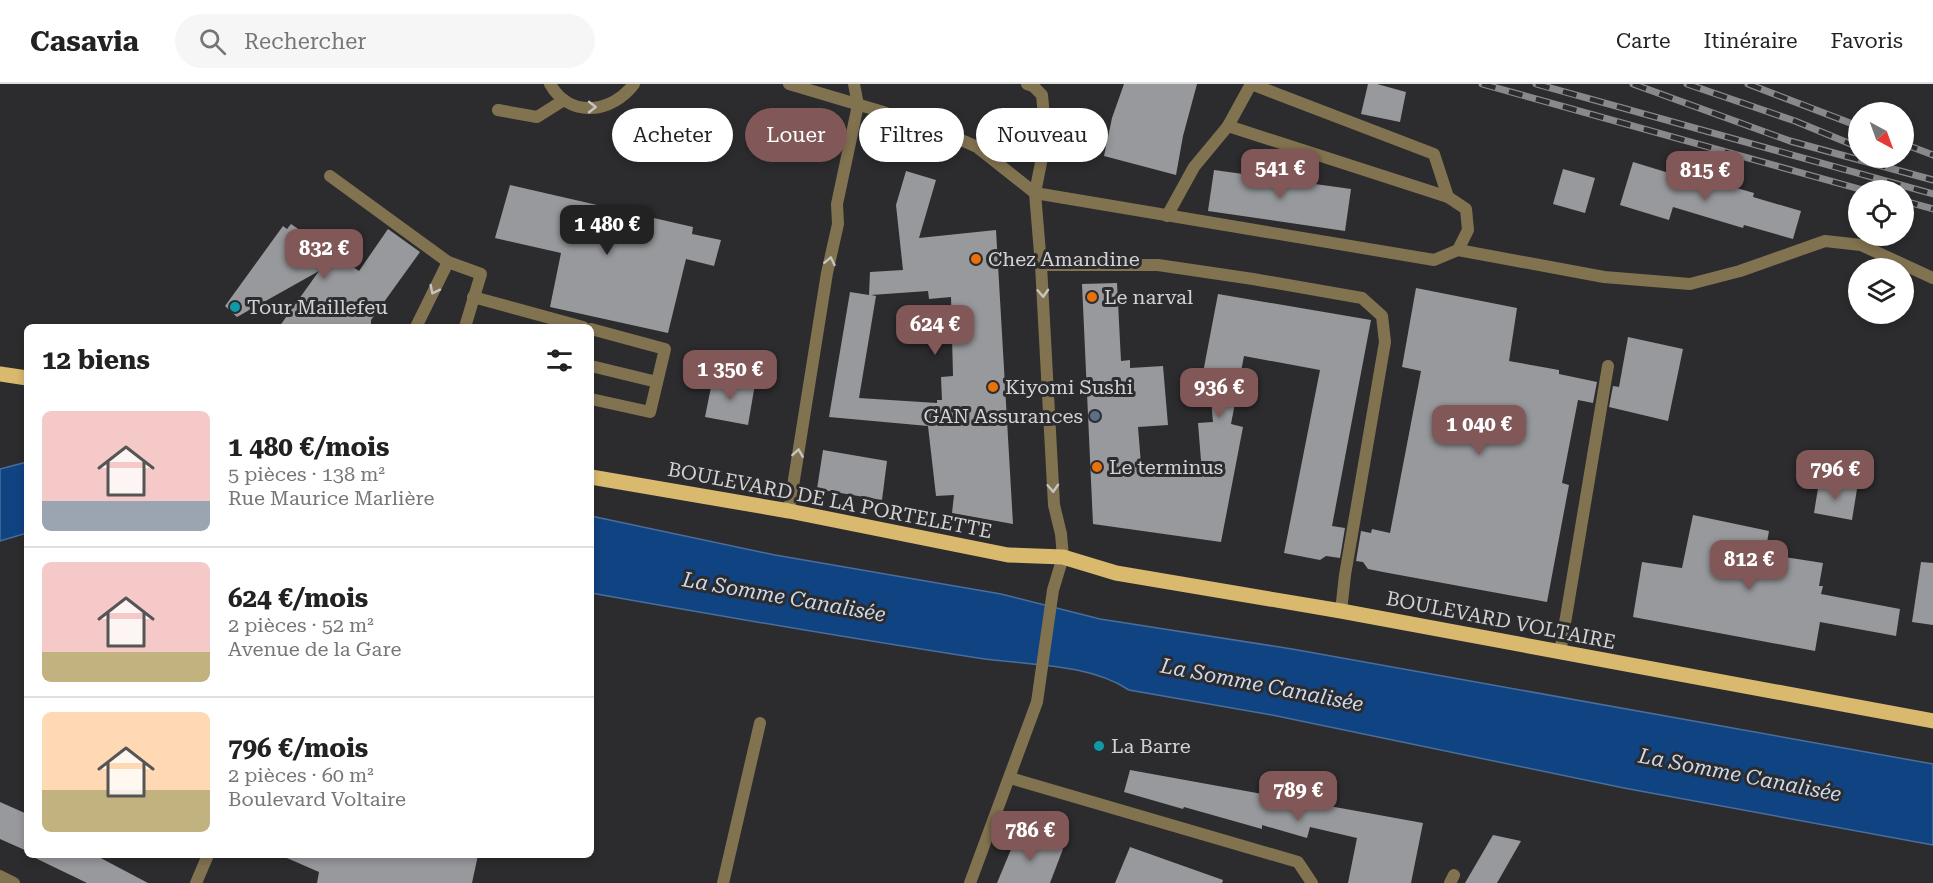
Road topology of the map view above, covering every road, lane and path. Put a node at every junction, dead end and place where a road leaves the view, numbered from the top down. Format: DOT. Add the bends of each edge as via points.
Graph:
graph roads {
  1 [pos="550,84"];
  2 [pos="634,84"];
  3 [pos="789,84"];
  4 [pos="854,84"];
  5 [pos="1028,84"];
  6 [pos="1251,84"];
  7 [pos="564,100"];
  8 [pos="858,105"];
  9 [pos="498,110"];
  10 [pos="1228,126"];
  11 [pos="330,177"];
  12 [pos="1035,193"];
  13 [pos="1448,197"];
  14 [pos="1167,216"];
  15 [pos="1458,250"];
  16 [pos="448,262"];
  17 [pos="1041,265"];
  18 [pos="1933,278"];
  19 [pos="473,297"];
  20 [pos="417,324"];
  21 [pos="466,324"];
  22 [pos="572,324"];
  23 [pos="594,330"];
  24 [pos="1608,366"];
  25 [pos="594,367"];
  26 [pos="0,374"];
  27 [pos="24,378"];
  28 [pos="657,382"];
  29 [pos="594,400"];
  30 [pos="594,478"];
  31 [pos="789,511"];
  32 [pos="1063,557"];
  33 [pos="1341,610"];
  34 [pos="1560,653"];
  35 [pos="1933,721"];
  36 [pos="760,723"];
  37 [pos="1010,778"];
  38 [pos="207,858"];
  39 [pos="0,876"];
  40 [pos="14,883"];
  41 [pos="196,883"];
  42 [pos="723,883"];
  43 [pos="970,883"];
  44 [pos="1312,883"];
  1 -- 7 [label="street"];
  7 -- 2 [label="street, one-way" via="577,106 606,106 616,102"];
  3 -- 8 [label="street"];
  4 -- 8 [label="street"];
  5 -- 12 [label="street" via="1042,94 1046,137"];
  6 -- 10 [label="street"];
  6 -- 13 [label="street" via="1434,154"];
  7 -- 9 [label="street" via="537,117"];
  8 -- 12 [label="street" via="977,147"];
  31 -- 8 [label="street, one-way" via="838,224 837,204"];
  10 -- 13 [label="street"];
  10 -- 14 [label="street" via="1194,167"];
  11 -- 16 [label="street"];
  12 -- 14 [label="street"];
  12 -- 17 [label="street"];
  13 -- 15 [label="street" via="1466,209 1468,230"];
  14 -- 15 [label="street" via="1434,260"];
  15 -- 18 [label="street" via="1604,277 1690,284 1825,241 1861,245"];
  16 -- 19 [label="street" via="481,274"];
  16 -- 20 [label="street, one-way"];
  17 -- 32 [label="street, one-way" via="1054,504"];
  17 -- 33 [label="street" via="1158,265 1253,279 1362,298 1382,316 1386,342"];
  19 -- 21 [label="street"];
  19 -- 22 [label="street"];
  23 -- 28 [label="street" via="665,349"];
  24 -- 34 [label="street"];
  25 -- 28 [label="street"];
  26 -- 27 [label="main road"];
  28 -- 29 [label="street" via="650,412"];
  30 -- 31 [label="main road, BOULEVARD DE LA PORTELETTE"];
  31 -- 32 [label="main road, BOULEVARD DE LA PORTELETTE" via="1008,555"];
  32 -- 33 [label="main road, BOULEVARD VOLTAIRE" via="1116,573"];
  32 -- 37 [label="street" via="1053,590 1037,702"];
  33 -- 34 [label="main road, BOULEVARD VOLTAIRE"];
  34 -- 35 [label="main road, BOULEVARD VOLTAIRE"];
  36 -- 42 [label="street"];
  37 -- 43 [label="street"];
  37 -- 44 [label="street" via="1298,862"];
  38 -- 41 [label="street"];
  39 -- 40 [label="street"];
}
